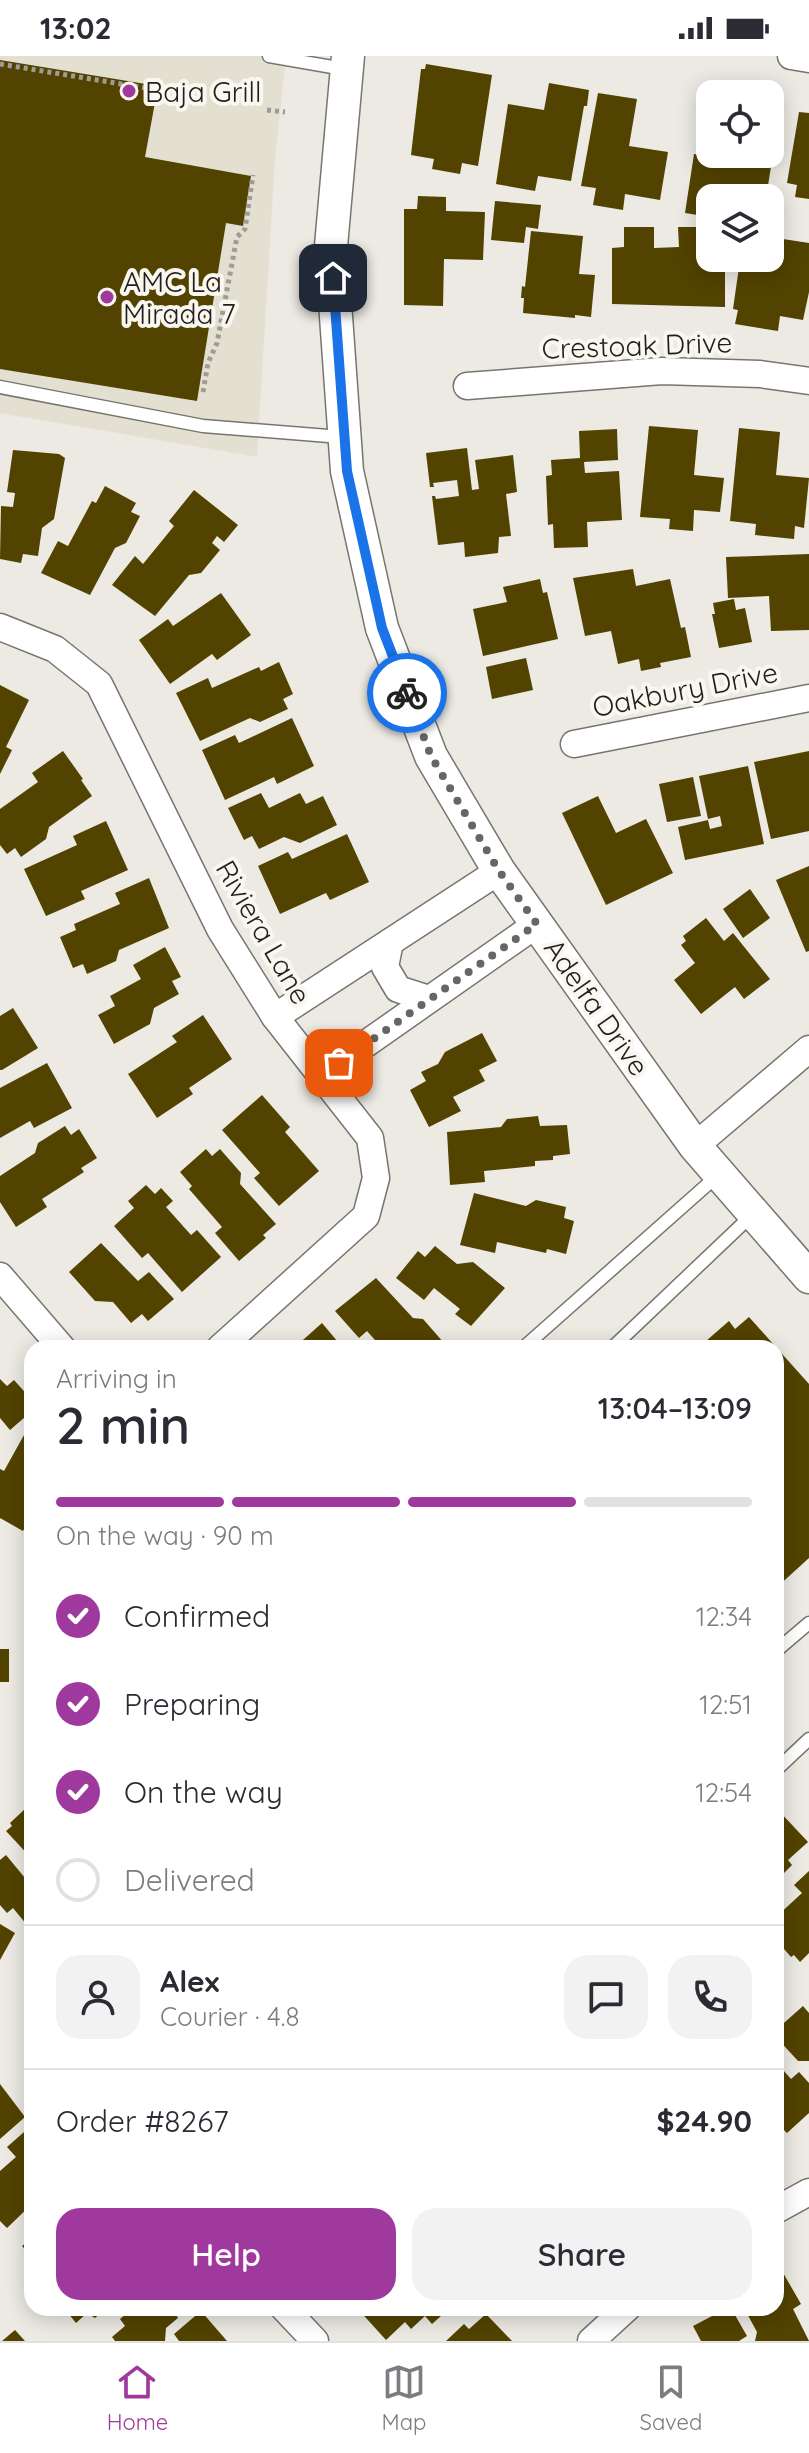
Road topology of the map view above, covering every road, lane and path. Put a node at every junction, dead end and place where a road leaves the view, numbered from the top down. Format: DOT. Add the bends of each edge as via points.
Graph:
graph roads {
  1 [pos="269,56"];
  2 [pos="791,56"];
  3 [pos="809,59"];
  4 [pos="347,63"];
  5 [pos="0,64"];
  6 [pos="158,90"];
  7 [pos="267,110"];
  8 [pos="285,112"];
  9 [pos="253,175"];
  10 [pos="809,381"];
  11 [pos="467,386"];
  12 [pos="0,387"];
  13 [pos="203,392"];
  14 [pos="345,437"];
  15 [pos="0,627"];
  16 [pos="809,698"];
  17 [pos="574,744"];
  18 [pos="499,871"];
  19 [pos="537,924"];
  20 [pos="390,942"];
  21 [pos="429,999"];
  22 [pos="275,1017"];
  23 [pos="809,1049"];
  24 [pos="320,1076"];
  25 [pos="695,1146"];
  26 [pos="720,1174"];
  27 [pos="754,1214"];
  28 [pos="0,1276"];
  29 [pos="809,1277"];
  30 [pos="55,1340"];
  31 [pos="229,1340"];
  32 [pos="532,1340"];
  33 [pos="620,1340"];
  34 [pos="809,1623"];
  35 [pos="784,1644"];
  36 [pos="809,1739"];
  37 [pos="784,1762"];
  38 [pos="809,2192"];
  39 [pos="784,2206"];
  40 [pos="292,2316"];
  41 [pos="618,2316"];
  42 [pos="315,2341"];
  43 [pos="591,2341"];
  1 -- 4 [label="lane"];
  2 -- 3 [label="street"];
  4 -- 14 [label="street, Adelfa Drive" via="331,246"];
  5 -- 6 [label="path"];
  7 -- 8 [label="path"];
  9 -- 13 [label="path" via="245,229 237,237"];
  10 -- 11 [label="street, Crestoak Drive" via="662,371"];
  12 -- 14 [label="lane" via="203,426"];
  14 -- 18 [label="street, Adelfa Drive" via="347,471 382,628 431,756"];
  15 -- 22 [label="street, Riviera Lane" via="55,649 99,684 220,929"];
  16 -- 17 [label="street, Oakbury Drive"];
  18 -- 19 [label="street, Adelfa Drive"];
  18 -- 20 [label="street"];
  19 -- 21 [label="street"];
  19 -- 25 [label="street, Adelfa Drive"];
  20 -- 21 [label="street" via="385,967 398,989"];
  20 -- 22 [label="street"];
  21 -- 24 [label="street"];
  22 -- 24 [label="street, Riviera Lane"];
  23 -- 25 [label="street"];
  24 -- 31 [label="street, Riviera Lane" via="370,1138 376,1178 366,1216"];
  25 -- 26 [label="street, Adelfa Drive"];
  26 -- 27 [label="street, Adelfa Drive"];
  26 -- 32 [label="lane"];
  27 -- 29 [label="street, Adelfa Drive"];
  27 -- 33 [label="lane"];
  28 -- 30 [label="street"];
  34 -- 35 [label="lane"];
  36 -- 37 [label="lane"];
  38 -- 39 [label="street"];
  40 -- 42 [label="street"];
  41 -- 43 [label="street"];
}
